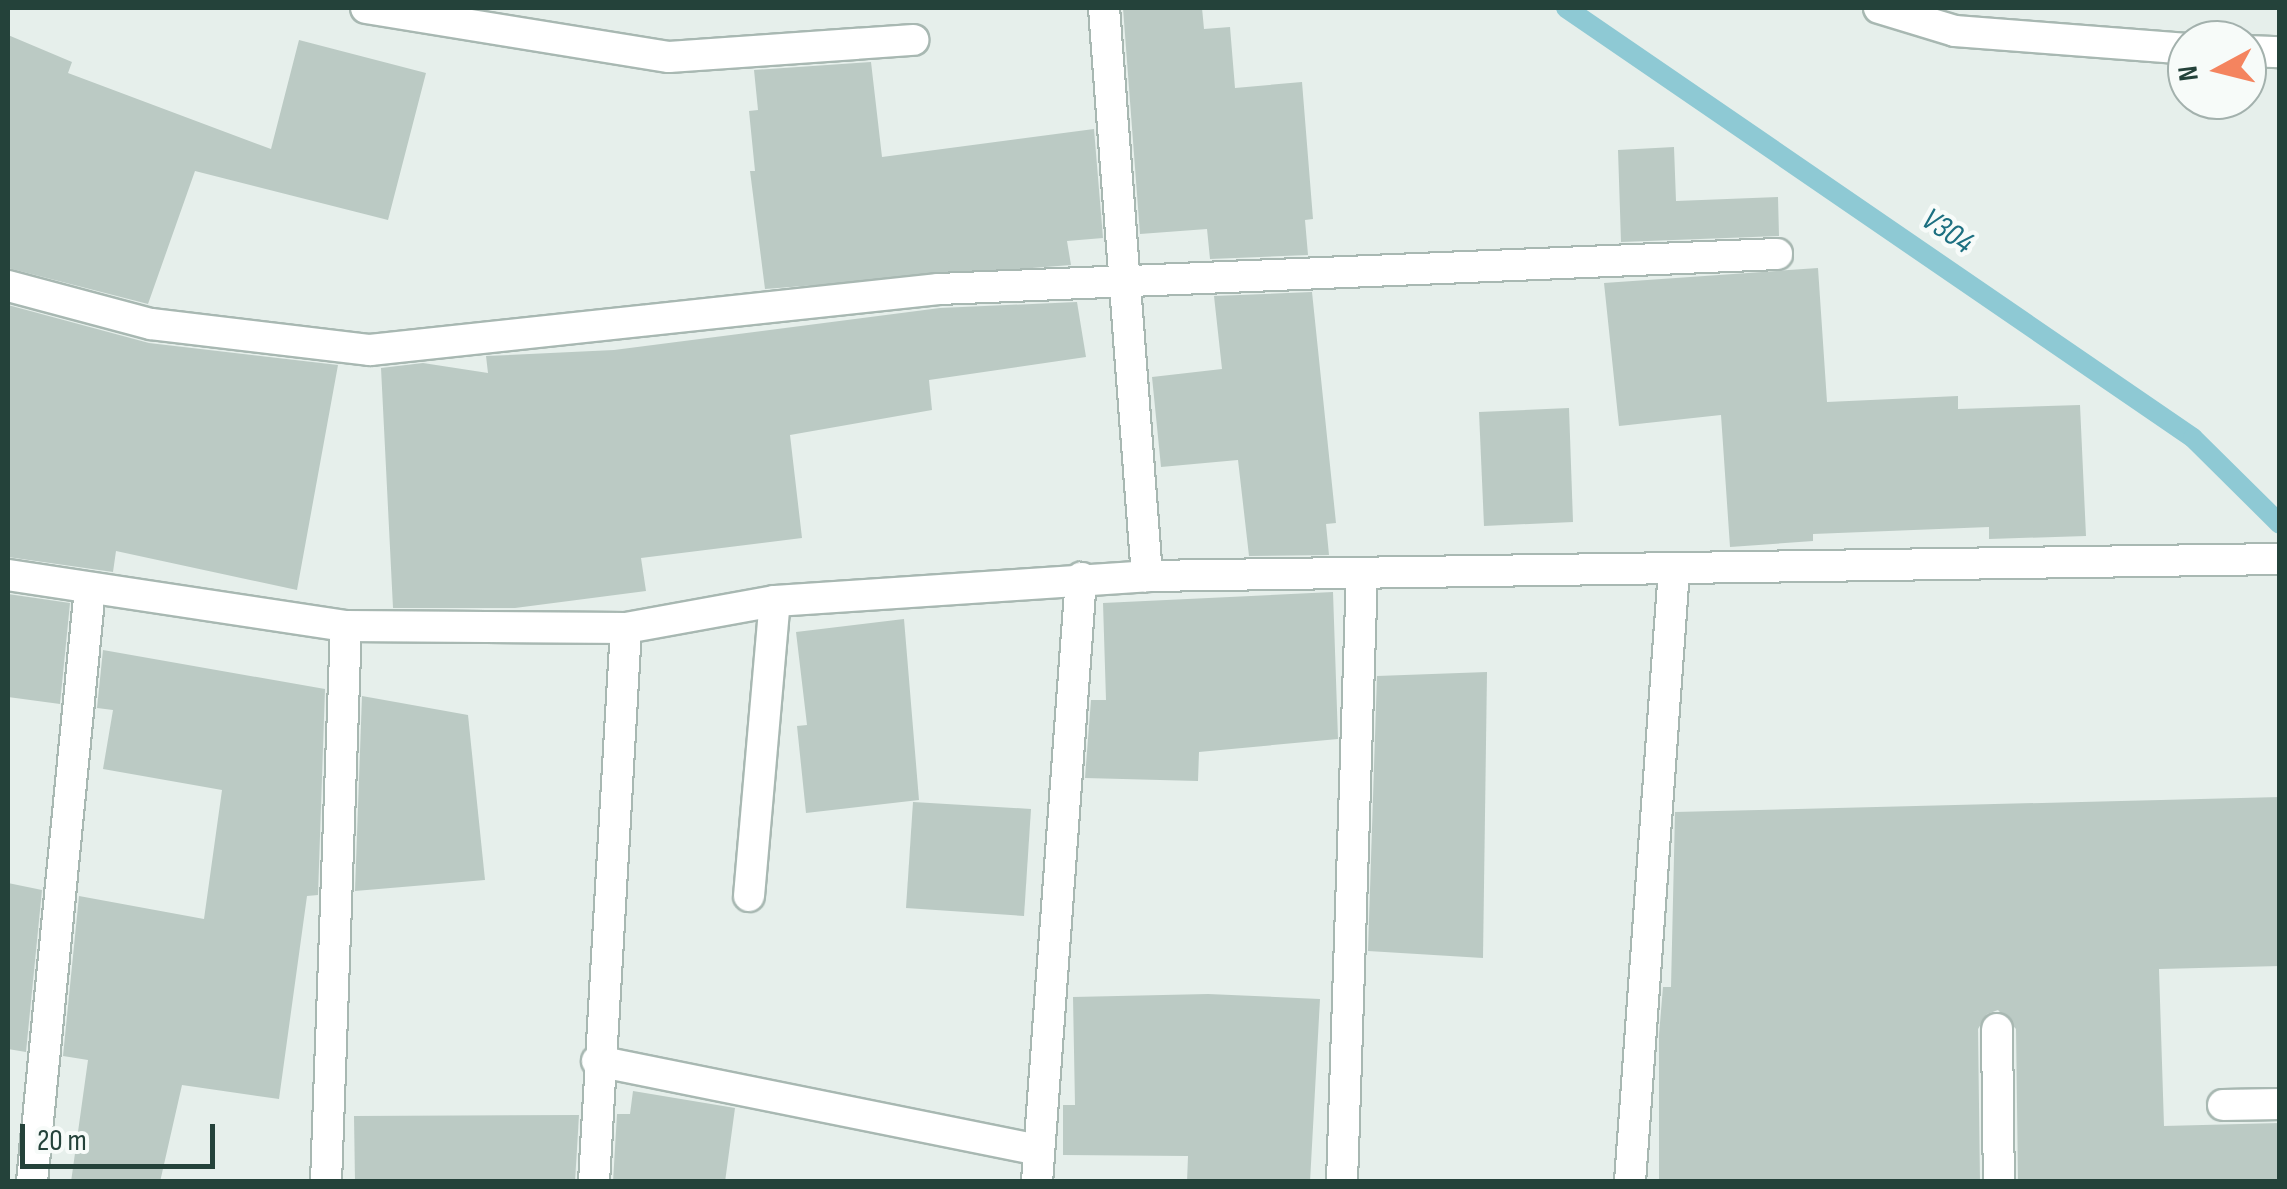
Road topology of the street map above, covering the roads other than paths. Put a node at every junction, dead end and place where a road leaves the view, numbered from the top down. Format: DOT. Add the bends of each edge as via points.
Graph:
graph roads {
  1 [pos="366,8"];
  2 [pos="1104,8"];
  3 [pos="1880,8"];
  4 [pos="913,40"];
  5 [pos="2167,47"];
  6 [pos="1777,254"];
  7 [pos="1128,285"];
  8 [pos="8,286"];
  9 [pos="2280,559"];
  10 [pos="1674,570"];
  11 [pos="1362,573"];
  12 [pos="8,574"];
  13 [pos="1147,576"];
  14 [pos="1081,578"];
  15 [pos="90,588"];
  16 [pos="775,601"];
  17 [pos="346,626"];
  18 [pos="626,628"];
  19 [pos="748,896"];
  20 [pos="1997,1029"];
  21 [pos="597,1061"];
  22 [pos="2223,1104"];
  23 [pos="2280,1104"];
  24 [pos="1038,1150"];
  25 [pos="32,1182"];
  26 [pos="326,1182"];
  27 [pos="594,1182"];
  28 [pos="1037,1182"];
  29 [pos="1342,1182"];
  30 [pos="1630,1182"];
  31 [pos="1998,1182"];
  1 -- 4 [label="street" via="669,56"];
  2 -- 7 [label="street"];
  3 -- 5 [label="street" via="1955,31"];
  6 -- 7 [label="street"];
  7 -- 8 [label="street" via="939,289 370,350 151,324"];
  7 -- 13 [label="street"];
  9 -- 10 [label="street"];
  10 -- 11 [label="street"];
  10 -- 30 [label="street"];
  11 -- 13 [label="street"];
  11 -- 29 [label="street"];
  12 -- 15 [label="street"];
  13 -- 14 [label="street"];
  14 -- 16 [label="street"];
  14 -- 24 [label="street"];
  15 -- 17 [label="street"];
  15 -- 25 [label="street"];
  16 -- 18 [label="street"];
  16 -- 19 [label="street"];
  17 -- 18 [label="street"];
  17 -- 26 [label="street"];
  18 -- 21 [label="street"];
  20 -- 31 [label="street"];
  21 -- 24 [label="street"];
  21 -- 27 [label="street"];
  22 -- 23 [label="street"];
  24 -- 28 [label="street"];
}
